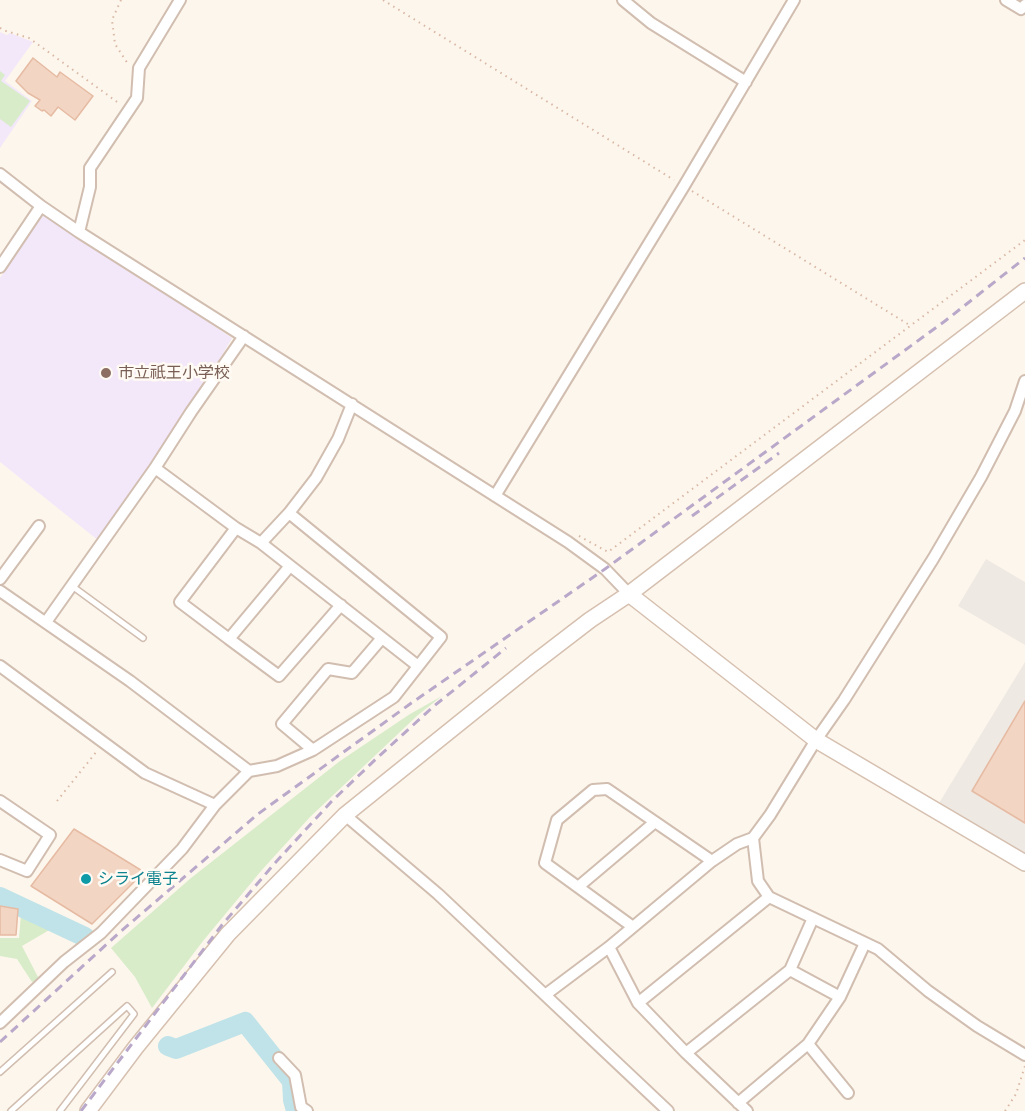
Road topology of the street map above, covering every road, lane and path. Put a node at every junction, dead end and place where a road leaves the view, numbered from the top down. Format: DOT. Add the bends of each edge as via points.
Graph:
graph roads {
  1 [pos="121,0"];
  2 [pos="180,0"];
  3 [pos="383,0"];
  4 [pos="623,0"];
  5 [pos="794,0"];
  6 [pos="1006,0"];
  7 [pos="1025,5"];
  8 [pos="0,27"];
  9 [pos="138,71"];
  10 [pos="746,82"];
  11 [pos="129,111"];
  12 [pos="0,174"];
  13 [pos="684,186"];
  14 [pos="41,206"];
  15 [pos="79,232"];
  16 [pos="1025,240"];
  17 [pos="0,267"];
  18 [pos="1025,291"];
  19 [pos="911,326"];
  20 [pos="244,336"];
  21 [pos="1025,381"];
  22 [pos="352,404"];
  23 [pos="156,468"];
  24 [pos="495,496"];
  25 [pos="289,513"];
  26 [pos="39,526"];
  27 [pos="236,528"];
  28 [pos="578,535"];
  29 [pos="261,543"];
  30 [pos="290,566"];
  31 [pos="0,579"];
  32 [pos="72,586"];
  33 [pos="0,592"];
  34 [pos="629,594"];
  35 [pos="341,605"];
  36 [pos="46,622"];
  37 [pos="143,638"];
  38 [pos="382,638"];
  39 [pos="229,639"];
  40 [pos="0,666"];
  41 [pos="418,666"];
  42 [pos="816,740"];
  43 [pos="103,744"];
  44 [pos="313,750"];
  45 [pos="249,771"];
  46 [pos="0,801"];
  47 [pos="57,801"];
  48 [pos="215,805"];
  49 [pos="345,815"];
  50 [pos="655,822"];
  51 [pos="753,838"];
  52 [pos="0,860"];
  53 [pos="712,861"];
  54 [pos="1025,863"];
  55 [pos="578,887"];
  56 [pos="769,897"];
  57 [pos="813,918"];
  58 [pos="633,927"];
  59 [pos="864,943"];
  60 [pos="609,947"];
  61 [pos="790,970"];
  62 [pos="112,972"];
  63 [pos="545,995"];
  64 [pos="840,997"];
  65 [pos="638,1004"];
  66 [pos="0,1023"];
  67 [pos="808,1044"];
  68 [pos="686,1053"];
  69 [pos="1025,1055"];
  70 [pos="279,1058"];
  71 [pos="1025,1066"];
  72 [pos="0,1072"];
  73 [pos="848,1093"];
  74 [pos="738,1103"];
  75 [pos="11,1111"];
  76 [pos="60,1111"];
  77 [pos="88,1111"];
  78 [pos="307,1111"];
  79 [pos="668,1111"];
  80 [pos="747,1111"];
  81 [pos="1005,1111"];
  1 -- 9 [label="path" via="112,20 115,44"];
  2 -- 9 [label="street"];
  3 -- 13 [label="path"];
  4 -- 10 [label="street" via="651,23"];
  5 -- 10 [label="street"];
  6 -- 7 [label="street" via="1021,9"];
  8 -- 11 [label="path" via="29,38"];
  9 -- 11 [label="street" via="137,98"];
  10 -- 13 [label="street"];
  11 -- 15 [label="street" via="90,168 90,187"];
  12 -- 14 [label="street"];
  13 -- 19 [label="path"];
  13 -- 24 [label="street"];
  14 -- 15 [label="street"];
  14 -- 17 [label="street"];
  15 -- 20 [label="street"];
  16 -- 19 [label="path"];
  18 -- 34 [label="street"];
  19 -- 28 [label="path" via="608,552"];
  20 -- 22 [label="street"];
  20 -- 23 [label="street"];
  21 -- 42 [label="street" via="1015,411 981,477"];
  22 -- 24 [label="street"];
  22 -- 25 [label="street" via="316,478"];
  23 -- 27 [label="street"];
  23 -- 32 [label="street"];
  24 -- 34 [label="street" via="588,555"];
  25 -- 29 [label="street"];
  25 -- 41 [label="street" via="441,637"];
  26 -- 31 [label="street"];
  27 -- 29 [label="street"];
  27 -- 39 [label="street" via="180,602"];
  29 -- 30 [label="street"];
  30 -- 35 [label="street"];
  30 -- 39 [label="street"];
  32 -- 36 [label="street"];
  32 -- 37 [label="lane"];
  33 -- 36 [label="street"];
  34 -- 42 [label="street"];
  34 -- 49 [label="street" via="534,663"];
  35 -- 38 [label="street"];
  35 -- 39 [label="street" via="279,676"];
  36 -- 45 [label="street"];
  38 -- 41 [label="street"];
  38 -- 44 [label="street" via="352,674 328,669 282,724"];
  40 -- 43 [label="street"];
  41 -- 44 [label="street" via="394,697"];
  42 -- 51 [label="street"];
  42 -- 54 [label="street"];
  43 -- 47 [label="path"];
  43 -- 48 [label="street" via="145,773"];
  44 -- 45 [label="street" via="277,766"];
  45 -- 48 [label="street"];
  46 -- 52 [label="street" via="50,834 27,871"];
  48 -- 66 [label="street" via="182,849 101,933"];
  49 -- 63 [label="street" via="438,894"];
  49 -- 77 [label="street" via="228,934"];
  50 -- 53 [label="street"];
  50 -- 55 [label="street"];
  50 -- 55 [label="street" via="607,789 593,790 584,797 557,820 546,863"];
  51 -- 53 [label="street"];
  51 -- 56 [label="street" via="758,880"];
  53 -- 58 [label="street"];
  55 -- 58 [label="street"];
  56 -- 57 [label="street"];
  56 -- 65 [label="street"];
  57 -- 59 [label="street"];
  57 -- 61 [label="street"];
  58 -- 60 [label="street"];
  59 -- 64 [label="street"];
  59 -- 69 [label="street" via="878,949 977,1026"];
  60 -- 63 [label="street"];
  60 -- 65 [label="street"];
  61 -- 64 [label="street"];
  61 -- 68 [label="street"];
  62 -- 72 [label="lane"];
  63 -- 79 [label="street"];
  64 -- 67 [label="street"];
  65 -- 68 [label="street"];
  67 -- 73 [label="street"];
  67 -- 74 [label="street"];
  68 -- 74 [label="street"];
  70 -- 78 [label="street" via="295,1075 301,1107"];
  71 -- 81 [label="path" via="1016,1094"];
  74 -- 80 [label="street"];
  75 -- 76 [label="lane" via="127,1006 134,1014"];
}
